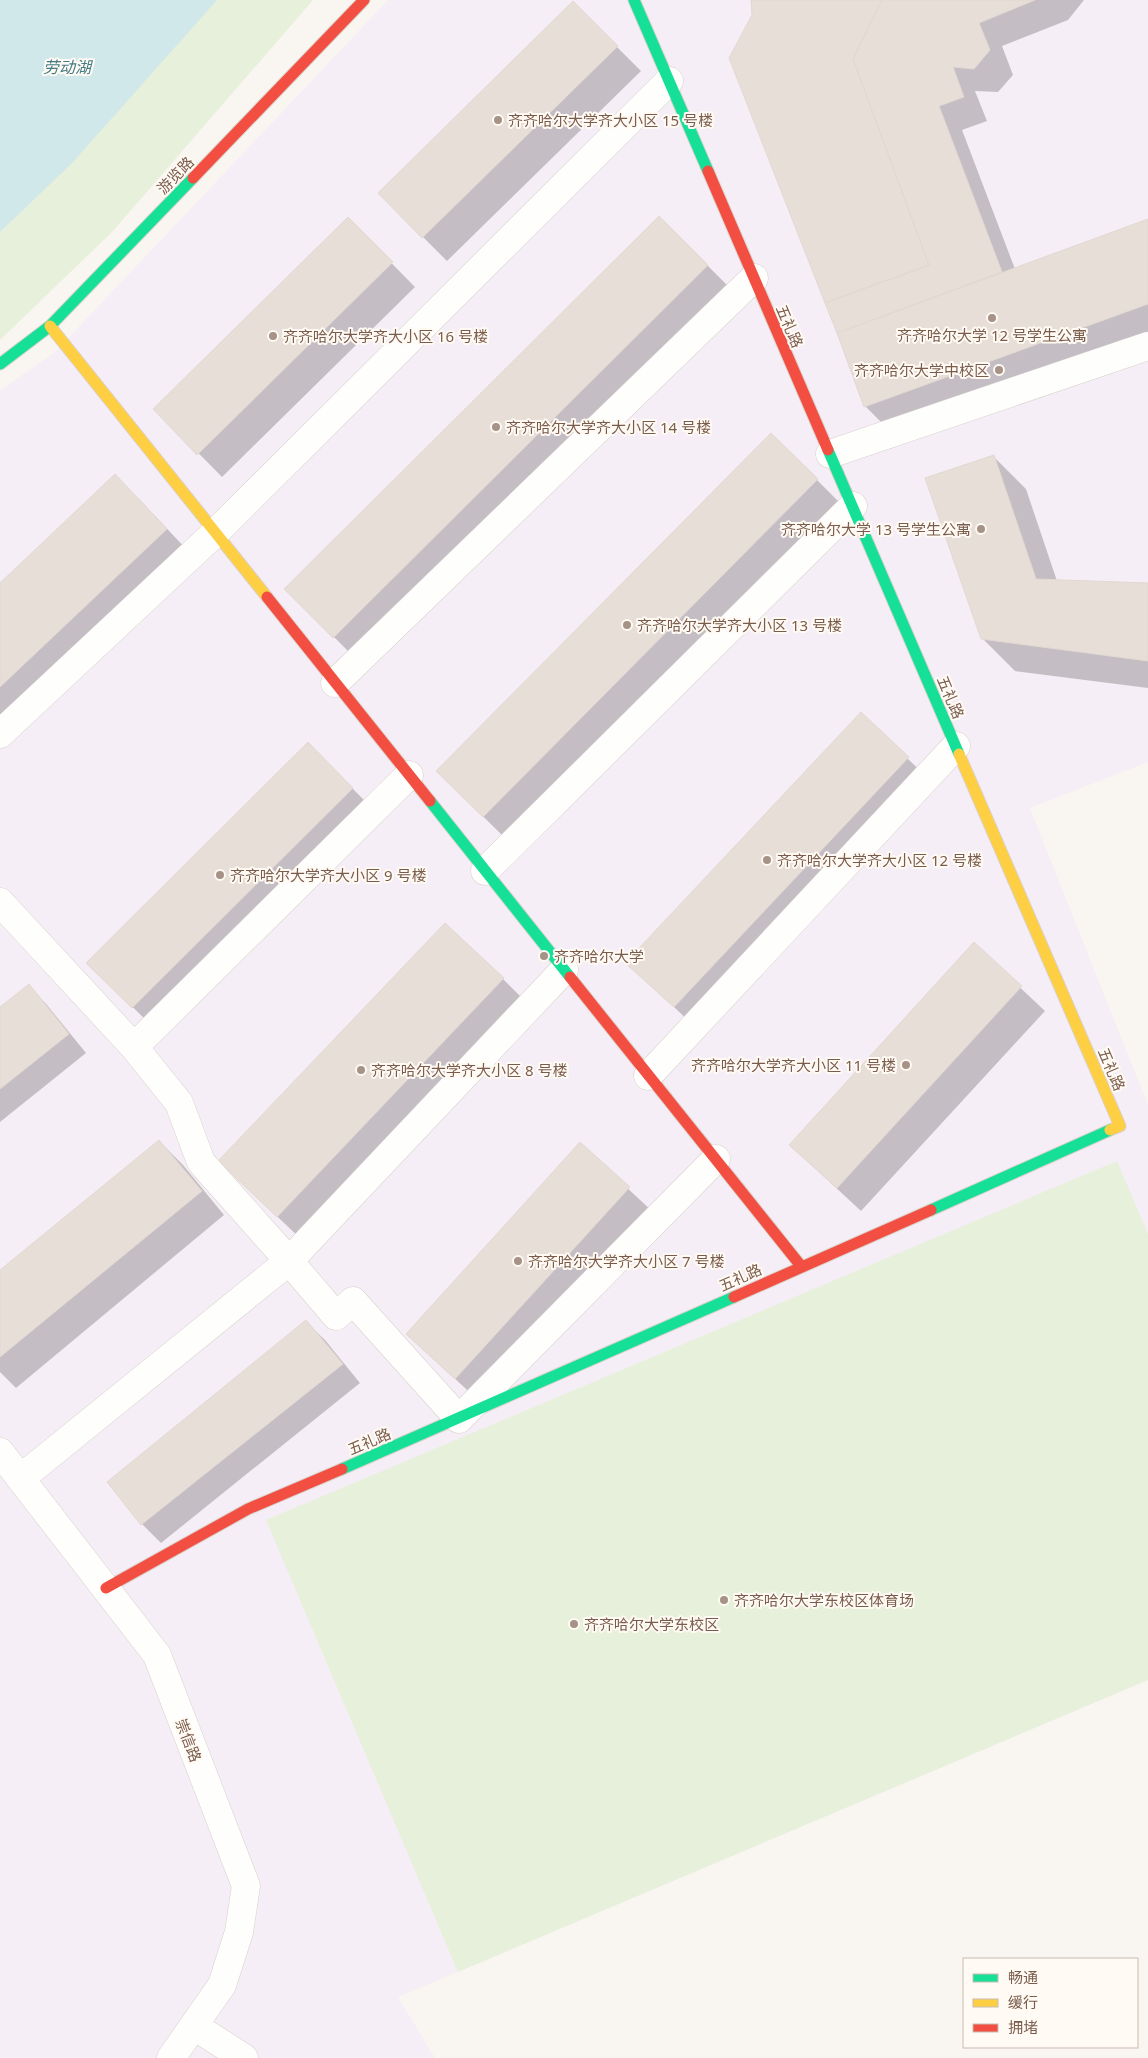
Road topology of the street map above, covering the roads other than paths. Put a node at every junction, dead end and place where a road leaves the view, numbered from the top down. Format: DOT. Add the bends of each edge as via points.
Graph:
graph roads {
  1 [pos="364,0"];
  2 [pos="634,0"];
  3 [pos="669,81"];
  4 [pos="754,278"];
  5 [pos="50,326"];
  6 [pos="1148,346"];
  7 [pos="0,364"];
  8 [pos="830,454"];
  9 [pos="853,506"];
  10 [pos="215,533"];
  11 [pos="335,683"];
  12 [pos="0,734"];
  13 [pos="956,746"];
  14 [pos="408,775"];
  15 [pos="485,871"];
  16 [pos="0,902"];
  17 [pos="564,970"];
  18 [pos="134,1046"];
  19 [pos="648,1076"];
  20 [pos="716,1159"];
  21 [pos="290,1260"];
  22 [pos="801,1266"];
  23 [pos="459,1419"];
  24 [pos="0,1452"];
  25 [pos="21,1478"];
  26 [pos="106,1588"];
  27 [pos="194,2026"];
  28 [pos="171,2058"];
  29 [pos="244,2058"];
  1 -- 5 [label="street, 游览路"];
  2 -- 3 [label="street, 五礼路"];
  3 -- 4 [label="street, 五礼路"];
  3 -- 10 [label="street"];
  4 -- 8 [label="street, 五礼路"];
  4 -- 11 [label="street"];
  5 -- 7 [label="street, 游览路"];
  5 -- 10 [label="street"];
  6 -- 8 [label="street"];
  8 -- 9 [label="street, 五礼路"];
  9 -- 13 [label="street, 五礼路"];
  9 -- 15 [label="street"];
  10 -- 11 [label="street"];
  10 -- 12 [label="street"];
  11 -- 14 [label="street"];
  13 -- 19 [label="street"];
  13 -- 22 [label="street, 五礼路" via="1120,1126"];
  14 -- 15 [label="street"];
  14 -- 18 [label="street"];
  15 -- 17 [label="street"];
  16 -- 18 [label="street"];
  17 -- 19 [label="street"];
  17 -- 21 [label="street"];
  18 -- 21 [label="street" via="180,1103 201,1162"];
  19 -- 20 [label="street"];
  20 -- 22 [label="street"];
  20 -- 23 [label="street"];
  21 -- 23 [label="street" via="336,1316 352,1301"];
  21 -- 25 [label="street"];
  22 -- 23 [label="street, 五礼路"];
  23 -- 26 [label="street, 五礼路" via="248,1509"];
  24 -- 25 [label="street, 崇信路"];
  25 -- 26 [label="street, 崇信路"];
  26 -- 27 [label="street, 崇信路" via="157,1655 246,1886 238,1932 222,1985"];
  27 -- 28 [label="street, 崇信路"];
  27 -- 29 [label="street"];
}
